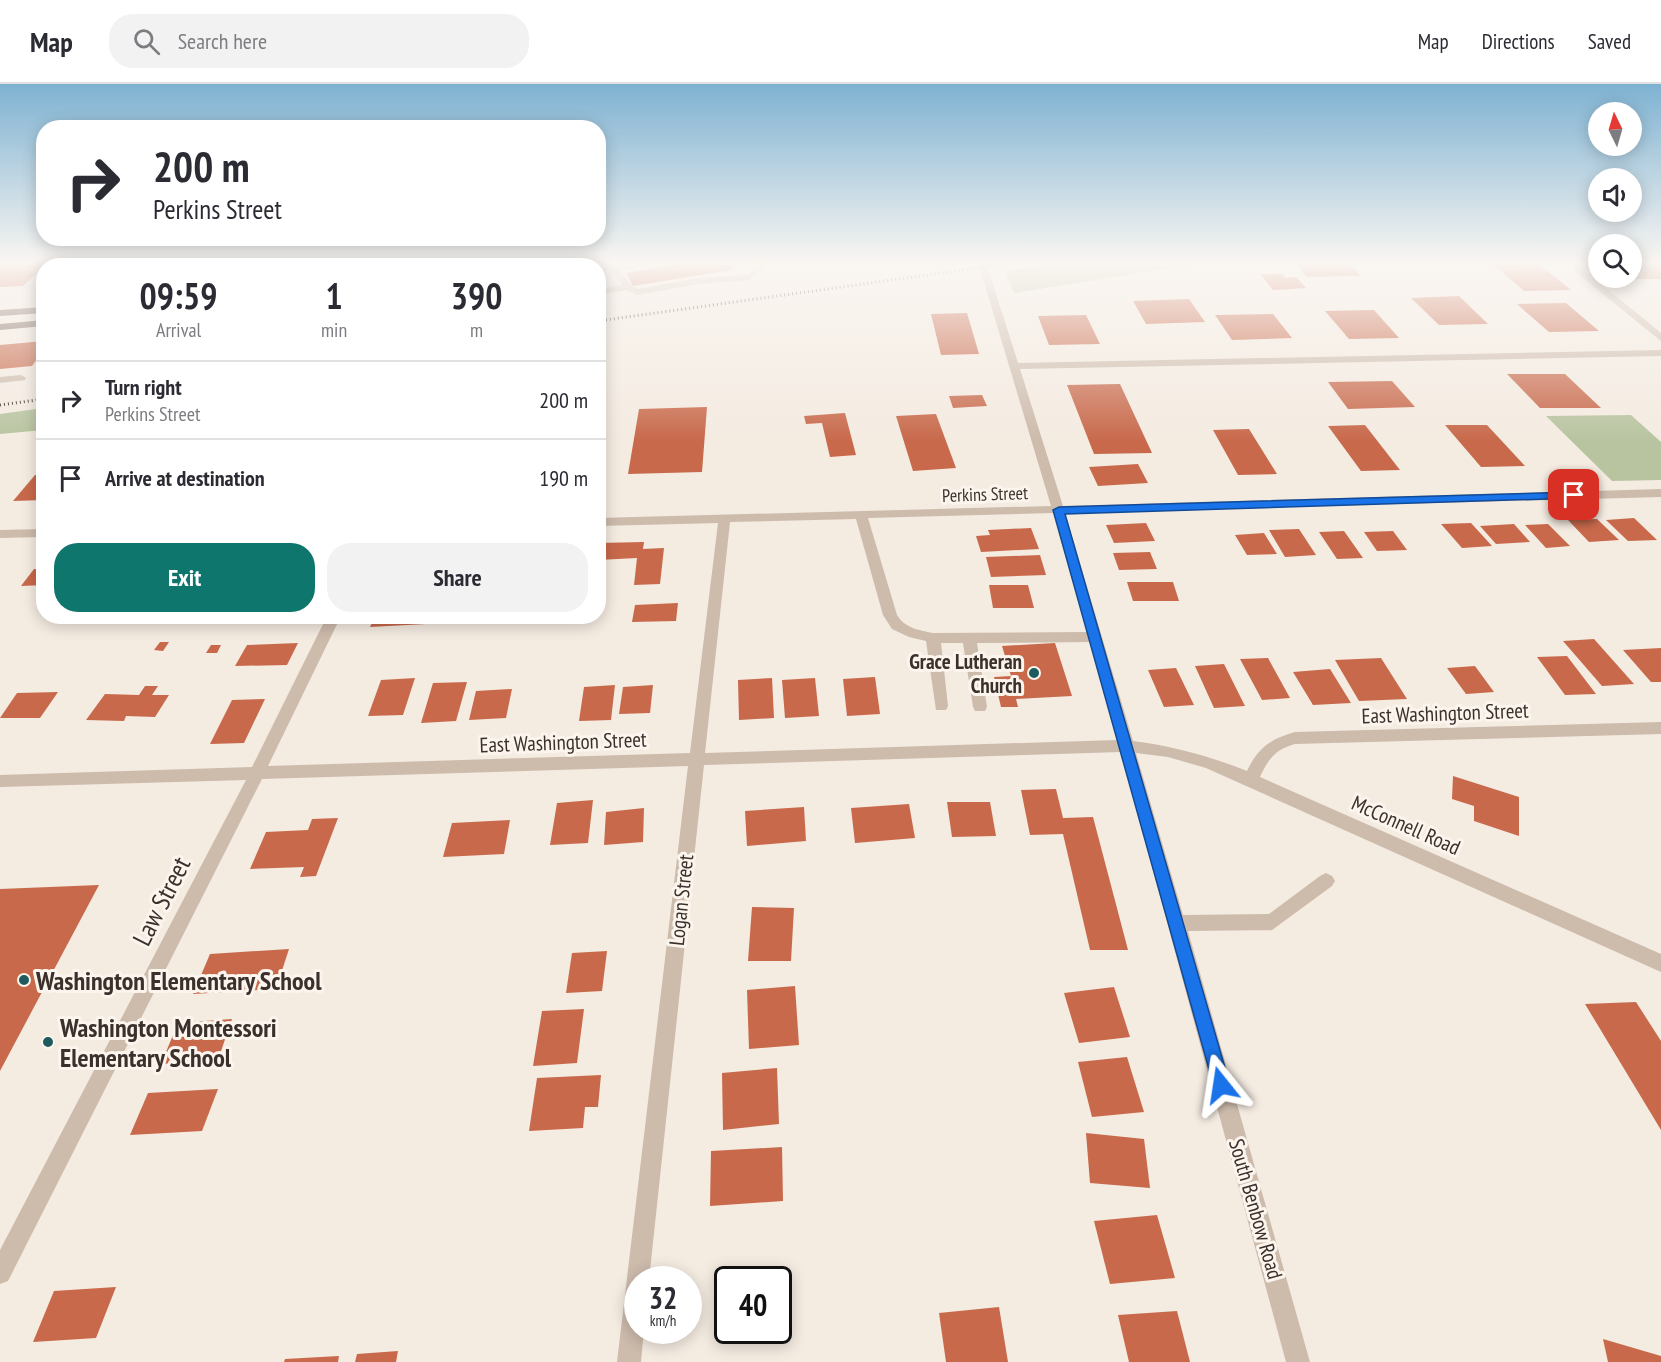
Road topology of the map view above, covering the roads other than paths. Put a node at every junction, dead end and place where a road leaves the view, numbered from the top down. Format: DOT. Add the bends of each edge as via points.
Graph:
graph roads {
  1 [pos="1001,322"];
  2 [pos="1641,322"];
  3 [pos="36,324"];
  4 [pos="0,327"];
  5 [pos="1661,338"];
  6 [pos="1661,353"];
  7 [pos="1015,366"];
  8 [pos="21,378"];
  9 [pos="0,380"];
  10 [pos="1661,494"];
  11 [pos="1059,510"];
  12 [pos="861,516"];
  13 [pos="724,520"];
  14 [pos="606,522"];
  15 [pos="36,533"];
  16 [pos="0,534"];
  17 [pos="330,624"];
  18 [pos="1095,637"];
  19 [pos="933,638"];
  20 [pos="969,638"];
  21 [pos="941,706"];
  22 [pos="980,707"];
  23 [pos="1661,728"];
  24 [pos="1127,746"];
  25 [pos="697,759"];
  26 [pos="257,772"];
  27 [pos="1251,780"];
  28 [pos="0,781"];
  29 [pos="1326,881"];
  30 [pos="1176,923"];
  31 [pos="1661,963"];
  32 [pos="640,1266"];
  33 [pos="0,1273"];
  34 [pos="631,1344"];
  35 [pos="629,1362"];
  36 [pos="1298,1362"];
  1 -- 7 [label="street, South Benbow Road"];
  2 -- 5 [label="street"];
  3 -- 4 [label="main road"];
  6 -- 7 [label="street"];
  7 -- 11 [label="street, South Benbow Road"];
  8 -- 9 [label="street"];
  10 -- 11 [label="street, Perkins Street"];
  11 -- 12 [label="street, Perkins Street"];
  11 -- 18 [label="street, South Benbow Road"];
  12 -- 13 [label="street, Perkins Street"];
  12 -- 19 [label="street" via="890,615 897,626"];
  13 -- 14 [label="street, Perkins Street"];
  13 -- 25 [label="street, Logan Street"];
  15 -- 16 [label="street"];
  17 -- 26 [label="street, Law Street"];
  18 -- 20 [label="street"];
  18 -- 24 [label="street, South Benbow Road"];
  19 -- 20 [label="street"];
  19 -- 21 [label="street"];
  20 -- 22 [label="street"];
  23 -- 27 [label="street, East Washington Street" via="1295,738 1266,750"];
  24 -- 25 [label="street, East Washington Street"];
  24 -- 27 [label="street, McConnell Road" via="1168,751"];
  24 -- 30 [label="street, South Benbow Road"];
  25 -- 26 [label="street, East Washington Street"];
  25 -- 32 [label="street, Logan Street"];
  26 -- 28 [label="street, East Washington Street"];
  26 -- 33 [label="street, Law Street"];
  27 -- 31 [label="street, McConnell Road"];
  29 -- 30 [label="street" via="1272,922"];
  30 -- 36 [label="street, South Benbow Road"];
  34 -- 35 [label="street"];
}
